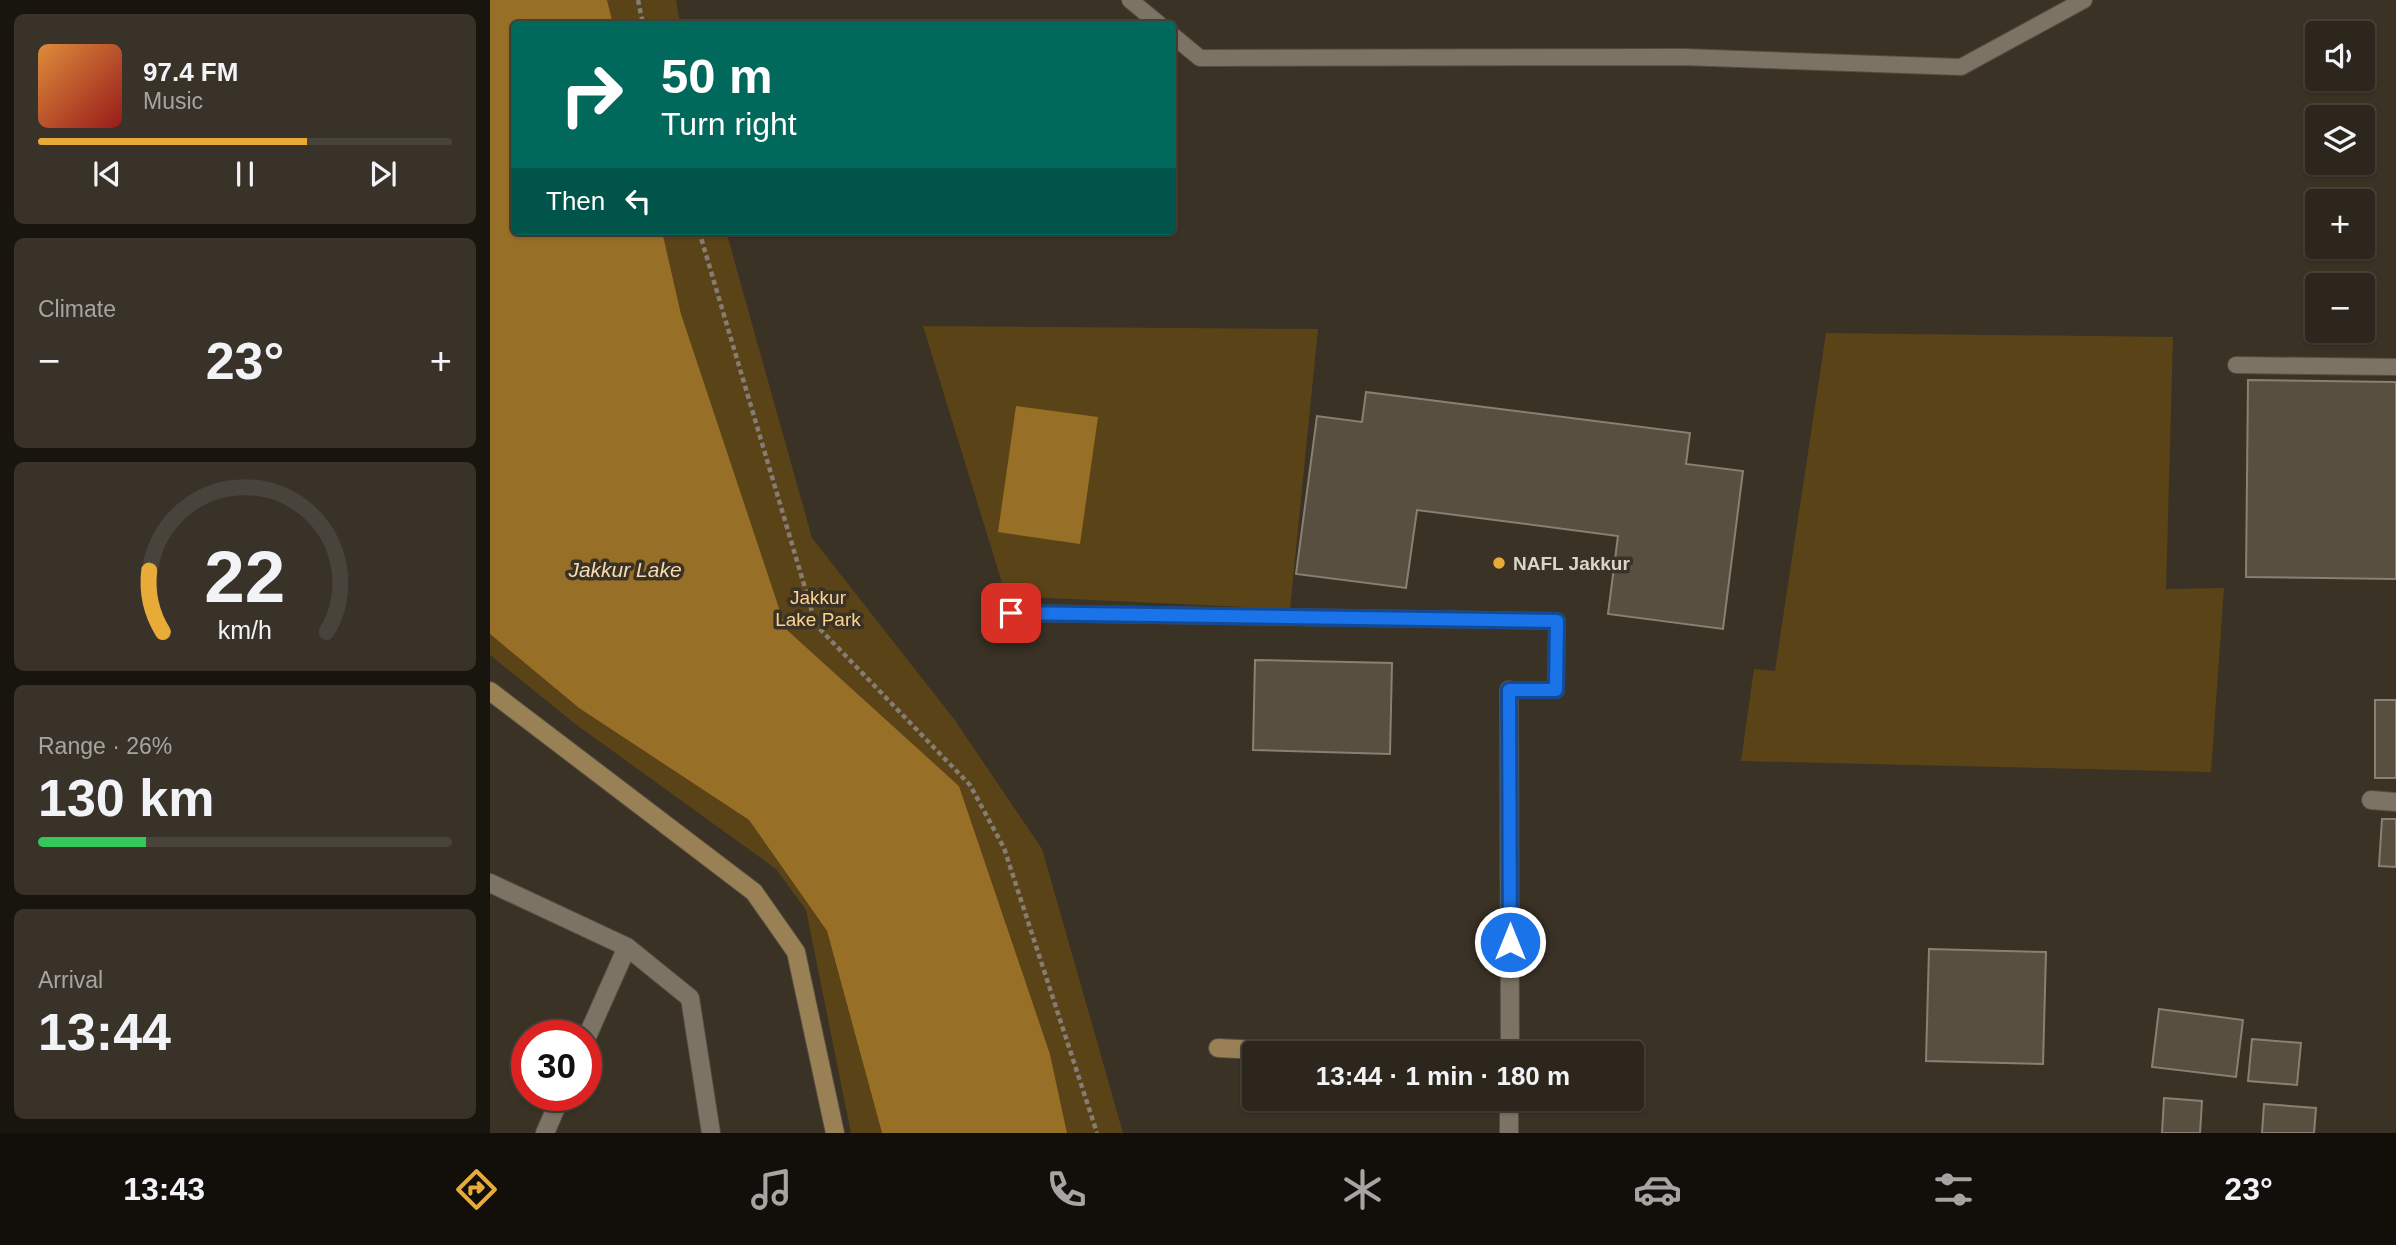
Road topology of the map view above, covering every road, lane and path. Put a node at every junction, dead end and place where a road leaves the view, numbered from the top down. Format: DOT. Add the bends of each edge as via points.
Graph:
graph roads {
  1 [pos="638,0"];
  2 [pos="1130,0"];
  3 [pos="2084,0"];
  4 [pos="642,21"];
  5 [pos="1156,21"];
  6 [pos="1176,38"];
  7 [pos="700,235"];
  8 [pos="2236,365"];
  9 [pos="2396,367"];
  10 [pos="1011,613"];
  11 [pos="1509,690"];
  12 [pos="490,691"];
  13 [pos="2371,800"];
  14 [pos="2396,802"];
  15 [pos="490,883"];
  16 [pos="627,947"];
  17 [pos="595,1020"];
  18 [pos="1510,1041"];
  19 [pos="1219,1048"];
  20 [pos="1242,1049"];
  21 [pos="555,1111"];
  22 [pos="1509,1111"];
  23 [pos="545,1133"];
  24 [pos="711,1133"];
  25 [pos="835,1133"];
  26 [pos="1097,1133"];
  27 [pos="1509,1133"];
  1 -- 4 [label="path"];
  2 -- 5 [label="lane"];
  3 -- 6 [label="lane" via="1961,67 1684,57 1200,58"];
  7 -- 26 [label="path" via="816,625 970,785 1004,848"];
  8 -- 9 [label="lane"];
  10 -- 11 [label="lane" via="1557,621 1556,690"];
  11 -- 18 [label="street"];
  12 -- 25 [label="street" via="754,892 796,952"];
  13 -- 14 [label="street"];
  15 -- 16 [label="street"];
  16 -- 17 [label="street"];
  16 -- 24 [label="street" via="690,998"];
  19 -- 20 [label="street"];
  21 -- 23 [label="street"];
  22 -- 27 [label="street"];
}
